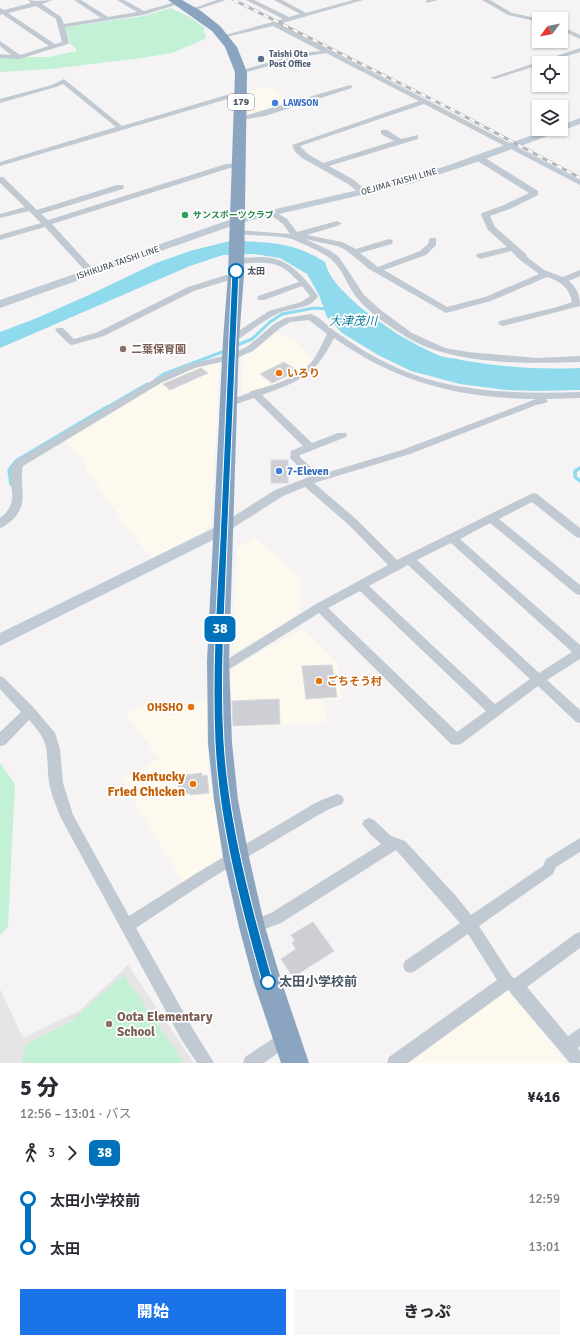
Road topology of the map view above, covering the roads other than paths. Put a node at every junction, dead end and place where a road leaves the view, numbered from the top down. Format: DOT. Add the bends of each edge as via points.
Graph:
graph roads {
  1 [pos="50,0"];
  2 [pos="77,0"];
  3 [pos="120,0"];
  4 [pos="223,0"];
  5 [pos="249,0"];
  6 [pos="277,0"];
  7 [pos="360,0"];
  8 [pos="435,0"];
  9 [pos="485,0"];
  10 [pos="34,2"];
  11 [pos="176,2"];
  12 [pos="428,2"];
  13 [pos="191,10"];
  14 [pos="1,12"];
  15 [pos="143,13"];
  16 [pos="304,14"];
  17 [pos="107,19"];
  18 [pos="288,19"];
  19 [pos="532,19"];
  20 [pos="272,23"];
  21 [pos="62,26"];
  22 [pos="568,31"];
  23 [pos="224,36"];
  24 [pos="580,37"];
  25 [pos="0,43"];
  26 [pos="55,47"];
  27 [pos="328,50"];
  28 [pos="580,50"];
  29 [pos="0,56"];
  30 [pos="561,56"];
  31 [pos="19,57"];
  32 [pos="532,65"];
  33 [pos="241,72"];
  34 [pos="493,78"];
  35 [pos="350,87"];
  36 [pos="242,95"];
  37 [pos="0,101"];
  38 [pos="425,101"];
  39 [pos="241,118"];
  40 [pos="580,121"];
  41 [pos="568,126"];
  42 [pos="122,129"];
  43 [pos="384,132"];
  44 [pos="540,136"];
  45 [pos="415,137"];
  46 [pos="400,142"];
  47 [pos="512,146"];
  48 [pos="479,158"];
  49 [pos="0,164"];
  50 [pos="239,165"];
  51 [pos="322,166"];
  52 [pos="0,179"];
  53 [pos="580,183"];
  54 [pos="120,187"];
  55 [pos="4,188"];
  56 [pos="364,192"];
  57 [pos="33,210"];
  58 [pos="272,212"];
  59 [pos="0,216"];
  60 [pos="337,223"];
  61 [pos="47,224"];
  62 [pos="237,229"];
  63 [pos="294,236"];
  64 [pos="0,238"];
  65 [pos="433,240"];
  66 [pos="389,242"];
  67 [pos="512,248"];
  68 [pos="354,252"];
  69 [pos="480,256"];
  70 [pos="236,265"];
  71 [pos="377,270"];
  72 [pos="91,272"];
  73 [pos="580,273"];
  74 [pos="546,274"];
  75 [pos="564,280"];
  76 [pos="304,283"];
  77 [pos="261,298"];
  78 [pos="308,303"];
  79 [pos="579,303"];
  80 [pos="0,304"];
  81 [pos="311,317"];
  82 [pos="504,323"];
  83 [pos="60,330"];
  84 [pos="332,333"];
  85 [pos="231,348"];
  86 [pos="580,360"];
  87 [pos="254,393"];
  88 [pos="580,395"];
  89 [pos="580,400"];
  90 [pos="230,403"];
  91 [pos="342,435"];
  92 [pos="310,447"];
  93 [pos="311,480"];
  94 [pos="491,518"];
  95 [pos="0,524"];
  96 [pos="224,528"];
  97 [pos="580,534"];
  98 [pos="452,538"];
  99 [pos="410,560"];
  100 [pos="396,566"];
  101 [pos="361,585"];
  102 [pos="580,591"];
  103 [pos="320,607"];
  104 [pos="0,640"];
  105 [pos="580,653"];
  106 [pos="219,670"];
  107 [pos="538,680"];
  108 [pos="0,681"];
  109 [pos="30,712"];
  110 [pos="494,712"];
  111 [pos="580,718"];
  112 [pos="0,741"];
  113 [pos="337,800"];
  114 [pos="370,824"];
  115 [pos="393,844"];
  116 [pos="579,846"];
  117 [pos="236,857"];
  118 [pos="470,925"];
  119 [pos="126,926"];
  120 [pos="252,927"];
  121 [pos="580,939"];
  122 [pos="410,966"];
  123 [pos="512,984"];
  124 [pos="580,1036"];
  125 [pos="286,1038"];
  126 [pos="568,1047"];
  127 [pos="206,1063"];
  128 [pos="251,1063"];
  129 [pos="295,1063"];
  130 [pos="395,1063"];
  131 [pos="580,1063"];
  1 -- 10 [label="street"];
  2 -- 17 [label="street"];
  3 -- 15 [label="street"];
  4 -- 13 [label="street"];
  5 -- 18 [label="street"];
  6 -- 16 [label="street"];
  7 -- 16 [label="street"];
  8 -- 12 [label="street"];
  9 -- 19 [label="street" via="510,14"];
  10 -- 14 [label="street"];
  10 -- 21 [label="street" via="59,18"];
  11 -- 13 [label="highway, 179"];
  11 -- 15 [label="street"];
  13 -- 23 [label="highway, 179"];
  14 -- 26 [label="street"];
  15 -- 17 [label="street"];
  16 -- 18 [label="street"];
  17 -- 21 [label="street"];
  18 -- 20 [label="street"];
  20 -- 23 [label="street"];
  20 -- 27 [label="street"];
  21 -- 26 [label="street" via="66,43"];
  22 -- 24 [label="street"];
  23 -- 33 [label="highway, 179" via="235,53"];
  25 -- 31 [label="street"];
  26 -- 31 [label="street"];
  27 -- 33 [label="street"];
  27 -- 38 [label="street"];
  28 -- 30 [label="street"];
  29 -- 31 [label="street"];
  32 -- 34 [label="street"];
  33 -- 36 [label="highway, 179"];
  35 -- 39 [label="street"];
  36 -- 39 [label="highway, 179"];
  36 -- 42 [label="street" via="230,96"];
  37 -- 42 [label="street" via="64,81"];
  38 -- 47 [label="street"];
  38 -- 51 [label="street" via="296,145 305,156"];
  39 -- 50 [label="highway, 179"];
  40 -- 41 [label="main road, OEJIMA TAISHI LINE"];
  42 -- 49 [label="street"];
  43 -- 46 [label="street"];
  44 -- 47 [label="main road, OEJIMA TAISHI LINE"];
  45 -- 46 [label="street"];
  46 -- 51 [label="street"];
  47 -- 48 [label="main road, OEJIMA TAISHI LINE"];
  47 -- 53 [label="street"];
  48 -- 56 [label="main road, OEJIMA TAISHI LINE"];
  48 -- 67 [label="street" via="534,194 485,215 491,228"];
  50 -- 61 [label="street"];
  50 -- 62 [label="highway, 179"];
  51 -- 56 [label="street"];
  52 -- 55 [label="street"];
  54 -- 57 [label="street"];
  55 -- 57 [label="street"];
  56 -- 58 [label="main road, OEJIMA TAISHI LINE"];
  57 -- 59 [label="street"];
  57 -- 61 [label="street"];
  58 -- 62 [label="main road, OEJIMA TAISHI LINE"];
  58 -- 63 [label="street" via="288,224"];
  60 -- 63 [label="street"];
  61 -- 64 [label="street"];
  61 -- 72 [label="street"];
  62 -- 63 [label="street"];
  62 -- 70 [label="highway, 179"];
  62 -- 72 [label="main road, ISHIKURA TAISHI LINE"];
  63 -- 68 [label="street" via="339,244"];
  63 -- 86 [label="street" via="336,259 361,297 379,313 409,334 442,350 468,355 537,360"];
  65 -- 71 [label="street" via="432,245 423,253"];
  66 -- 68 [label="street"];
  67 -- 69 [label="street"];
  67 -- 74 [label="street"];
  68 -- 71 [label="street"];
  70 -- 76 [label="street" via="263,259 272,260 292,270"];
  70 -- 83 [label="street" via="225,278 191,289 101,334 72,342"];
  70 -- 85 [label="highway, 179"];
  71 -- 74 [label="street" via="446,310 488,299"];
  72 -- 80 [label="main road, ISHIKURA TAISHI LINE"];
  73 -- 75 [label="street"];
  74 -- 75 [label="street"];
  75 -- 79 [label="street" via="576,294"];
  76 -- 77 [label="street"];
  76 -- 78 [label="street" via="314,296"];
  78 -- 81 [label="street"];
  78 -- 85 [label="street" via="277,310 256,323"];
  79 -- 82 [label="street"];
  81 -- 84 [label="street"];
  81 -- 85 [label="street" via="288,320 250,349"];
  84 -- 87 [label="street" via="309,370"];
  84 -- 88 [label="street" via="386,366 407,376 441,386 521,395"];
  85 -- 90 [label="highway, 179"];
  85 -- 95 [label="street" via="158,382 18,464 15,473 19,496 16,509"];
  87 -- 90 [label="street"];
  87 -- 92 [label="street"];
  89 -- 93 [label="street" via="534,402 406,452"];
  90 -- 96 [label="highway, 179"];
  91 -- 92 [label="street"];
  92 -- 93 [label="street" via="295,453 295,458"];
  93 -- 96 [label="street" via="279,493"];
  93 -- 100 [label="street"];
  94 -- 97 [label="street" via="533,497"];
  94 -- 98 [label="street"];
  94 -- 102 [label="street"];
  96 -- 104 [label="main road"];
  96 -- 106 [label="highway, 179"];
  98 -- 99 [label="street"];
  98 -- 105 [label="street"];
  99 -- 100 [label="street"];
  99 -- 107 [label="street"];
  100 -- 101 [label="street"];
  101 -- 103 [label="street"];
  101 -- 110 [label="street"];
  103 -- 106 [label="street"];
  103 -- 110 [label="street" via="456,740"];
  105 -- 107 [label="street"];
  106 -- 117 [label="highway, 179" via="220,743"];
  107 -- 110 [label="street"];
  107 -- 111 [label="street"];
  108 -- 109 [label="street"];
  109 -- 112 [label="street"];
  109 -- 119 [label="street" via="50,737 54,749 56,783 67,816"];
  113 -- 117 [label="street" via="322,806"];
  114 -- 115 [label="street" via="375,831"];
  115 -- 118 [label="street" via="400,845"];
  115 -- 120 [label="street" via="276,918"];
  116 -- 118 [label="street" via="551,863 548,870"];
  117 -- 119 [label="street"];
  117 -- 120 [label="highway, 179"];
  118 -- 122 [label="street"];
  118 -- 123 [label="street"];
  119 -- 127 [label="street"];
  120 -- 125 [label="highway, 179"];
  121 -- 123 [label="street"];
  123 -- 126 [label="street"];
  123 -- 130 [label="street"];
  124 -- 126 [label="street"];
  125 -- 128 [label="street"];
  125 -- 129 [label="highway, 179"];
  126 -- 131 [label="street"];
}
